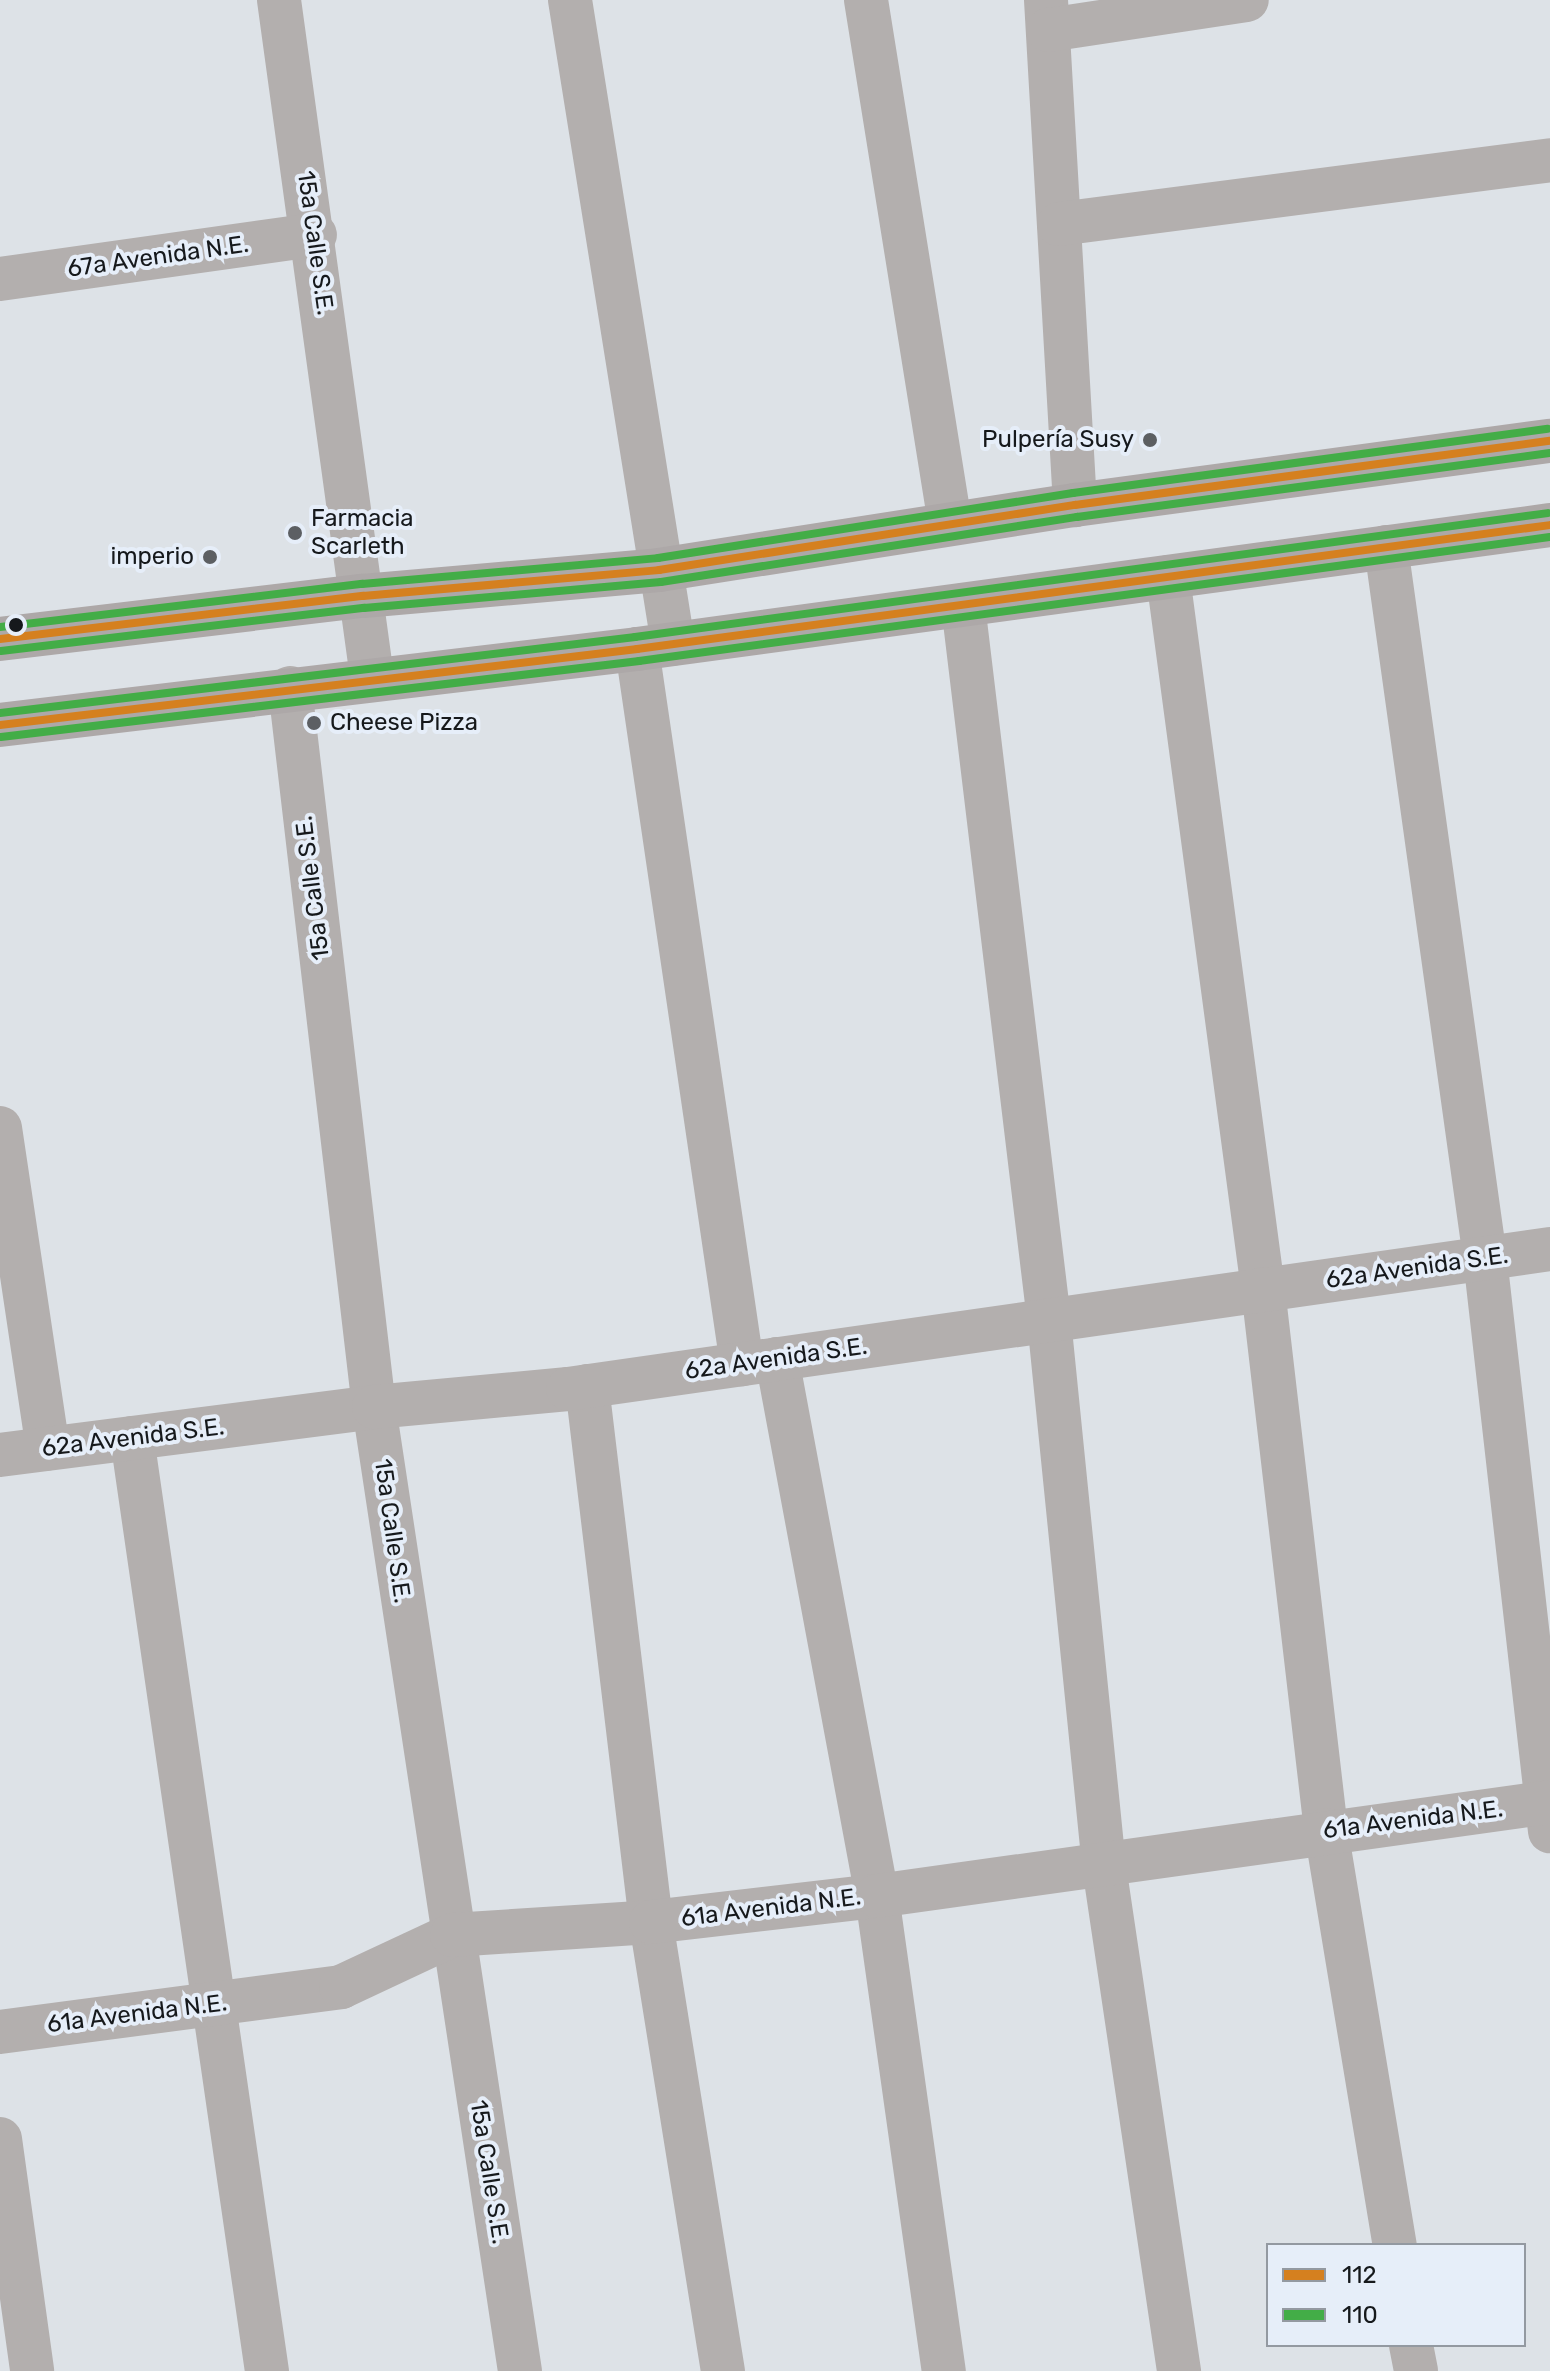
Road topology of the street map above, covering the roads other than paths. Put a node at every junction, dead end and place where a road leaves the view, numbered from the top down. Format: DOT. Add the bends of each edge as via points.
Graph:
graph roads {
  1 [pos="279,0"];
  2 [pos="866,0"];
  3 [pos="1247,0"];
  4 [pos="578,2"];
  5 [pos="1047,15"];
  6 [pos="1550,160"];
  7 [pos="1059,224"];
  8 [pos="315,235"];
  9 [pos="0,279"];
  10 [pos="1550,441"];
  11 [pos="1075,505"];
  12 [pos="950,523"];
  13 [pos="1550,525"];
  14 [pos="1386,547"];
  15 [pos="659,570"];
  16 [pos="1168,577"];
  17 [pos="363,596"];
  18 [pos="963,605"];
  19 [pos="0,639"];
  20 [pos="655,647"];
  21 [pos="372,677"];
  22 [pos="290,688"];
  23 [pos="0,725"];
  24 [pos="0,1128"];
  25 [pos="1550,1249"];
  26 [pos="1485,1258"];
  27 [pos="1263,1289"];
  28 [pos="1049,1320"];
  29 [pos="759,1361"];
  30 [pos="587,1386"];
  31 [pos="374,1407"];
  32 [pos="132,1438"];
  33 [pos="48,1448"];
  34 [pos="0,1455"];
  35 [pos="1548,1813"];
  36 [pos="1326,1830"];
  37 [pos="1104,1866"];
  38 [pos="877,1896"];
  39 [pos="651,1922"];
  40 [pos="452,1935"];
  41 [pos="217,2003"];
  42 [pos="0,2032"];
  43 [pos="0,2139"];
  44 [pos="1395,2243"];
  45 [pos="1411,2347"];
  46 [pos="32,2371"];
  47 [pos="267,2371"];
  48 [pos="520,2371"];
  49 [pos="723,2371"];
  50 [pos="944,2371"];
  51 [pos="1179,2371"];
  52 [pos="1416,2371"];
  1 -- 8 [label="street, 15a Calle S.E."];
  2 -- 12 [label="street"];
  3 -- 5 [label="street"];
  4 -- 15 [label="street"];
  5 -- 7 [label="street"];
  6 -- 7 [label="street"];
  7 -- 11 [label="street"];
  8 -- 9 [label="street, 67a Avenida N.E."];
  8 -- 17 [label="street, 15a Calle S.E."];
  10 -- 11 [label="main road"];
  11 -- 12 [label="main road"];
  12 -- 15 [label="main road"];
  13 -- 14 [label="main road"];
  14 -- 16 [label="main road"];
  14 -- 26 [label="street"];
  15 -- 17 [label="main road"];
  15 -- 20 [label="street"];
  16 -- 18 [label="main road"];
  16 -- 27 [label="street"];
  17 -- 19 [label="main road"];
  17 -- 21 [label="street, 15a Calle S.E."];
  18 -- 20 [label="main road"];
  18 -- 28 [label="street"];
  20 -- 21 [label="main road"];
  20 -- 29 [label="street"];
  21 -- 22 [label="main road"];
  22 -- 23 [label="main road"];
  22 -- 31 [label="street, 15a Calle S.E."];
  24 -- 33 [label="street"];
  25 -- 26 [label="street, 62a Avenida S.E."];
  26 -- 27 [label="street, 62a Avenida S.E."];
  26 -- 35 [label="street"];
  27 -- 28 [label="street, 62a Avenida S.E."];
  27 -- 36 [label="street"];
  28 -- 29 [label="street, 62a Avenida S.E."];
  28 -- 37 [label="street"];
  29 -- 30 [label="street, 62a Avenida S.E."];
  29 -- 38 [label="street"];
  30 -- 31 [label="street, 62a Avenida S.E."];
  30 -- 39 [label="street"];
  31 -- 32 [label="street, 62a Avenida S.E."];
  31 -- 40 [label="street, 15a Calle S.E."];
  32 -- 33 [label="street, 62a Avenida S.E."];
  32 -- 41 [label="street"];
  33 -- 34 [label="street, 62a Avenida S.E."];
  35 -- 36 [label="street, 61a Avenida N.E."];
  36 -- 37 [label="street, 61a Avenida N.E."];
  36 -- 44 [label="street"];
  37 -- 38 [label="street, 61a Avenida N.E."];
  37 -- 51 [label="street"];
  38 -- 39 [label="street, 61a Avenida N.E."];
  38 -- 50 [label="street"];
  39 -- 40 [label="street, 61a Avenida N.E."];
  39 -- 49 [label="street"];
  40 -- 41 [label="street, 61a Avenida N.E." via="341,1987"];
  40 -- 48 [label="street, 15a Calle S.E."];
  41 -- 42 [label="street, 61a Avenida N.E."];
  41 -- 47 [label="street"];
  43 -- 46 [label="street"];
  45 -- 52 [label="street"];
}
